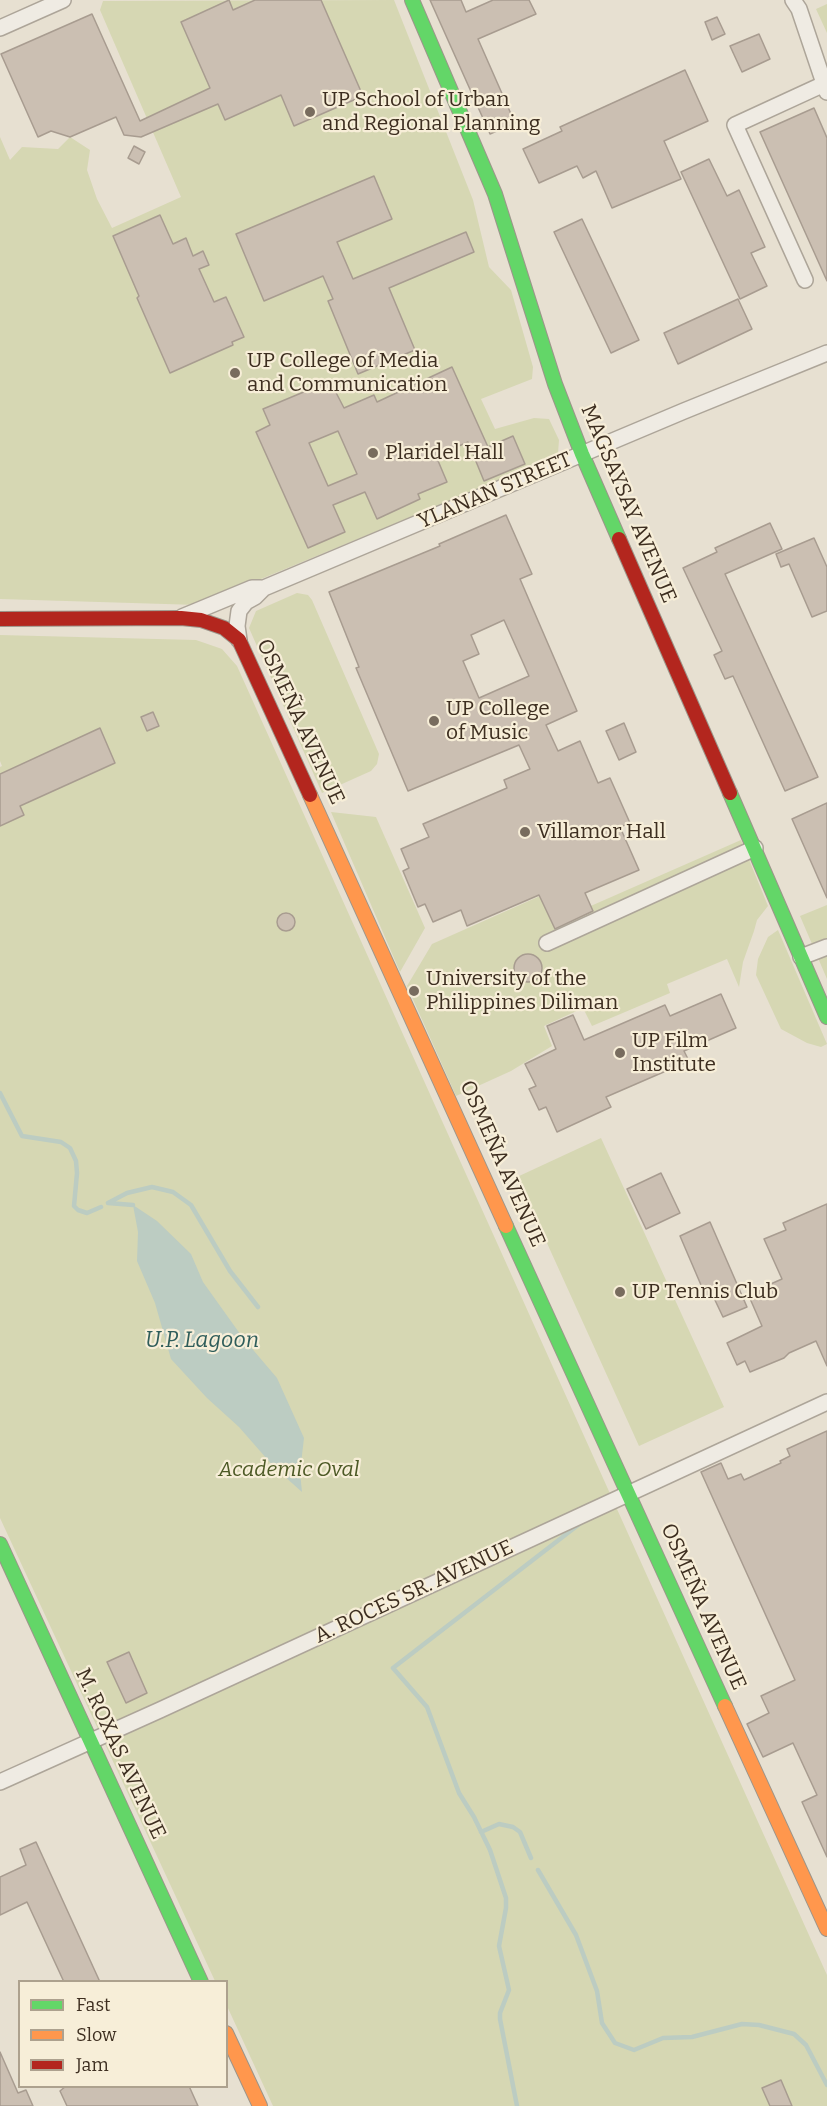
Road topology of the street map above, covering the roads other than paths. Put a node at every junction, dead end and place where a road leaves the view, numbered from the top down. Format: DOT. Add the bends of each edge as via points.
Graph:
graph roads {
  1 [pos="63,0"];
  2 [pos="412,0"];
  3 [pos="793,0"];
  4 [pos="0,28"];
  5 [pos="825,88"];
  6 [pos="805,280"];
  7 [pos="827,353"];
  8 [pos="582,454"];
  9 [pos="264,588"];
  10 [pos="181,618"];
  11 [pos="0,619"];
  12 [pos="239,639"];
  13 [pos="755,848"];
  14 [pos="547,943"];
  15 [pos="827,947"];
  16 [pos="801,957"];
  17 [pos="827,1017"];
  18 [pos="827,1402"];
  19 [pos="628,1493"];
  20 [pos="0,1544"];
  21 [pos="91,1741"];
  22 [pos="0,1782"];
  23 [pos="827,1929"];
  24 [pos="200,1980"];
  25 [pos="228,2037"];
  26 [pos="260,2106"];
  1 -- 4 [label="street"];
  2 -- 8 [label="street, MAGSAYSAY AVENUE" via="495,194 555,384"];
  3 -- 5 [label="street"];
  5 -- 6 [label="street" via="735,125"];
  7 -- 8 [label="street, YLANAN STREET"];
  8 -- 9 [label="street, YLANAN STREET"];
  8 -- 13 [label="street, MAGSAYSAY AVENUE"];
  9 -- 10 [label="street, YLANAN STREET" via="252,588"];
  9 -- 12 [label="street, YLANAN STREET" via="239,611"];
  10 -- 11 [label="street, OSMEÑA AVENUE"];
  10 -- 12 [label="street, OSMEÑA AVENUE" via="224,628"];
  12 -- 19 [label="street, OSMEÑA AVENUE"];
  13 -- 14 [label="street"];
  13 -- 16 [label="street, MAGSAYSAY AVENUE"];
  15 -- 16 [label="street"];
  16 -- 17 [label="street, MAGSAYSAY AVENUE"];
  18 -- 19 [label="street, A. ROCES SR. AVENUE"];
  19 -- 21 [label="street, A. ROCES SR. AVENUE"];
  19 -- 23 [label="street, OSMEÑA AVENUE"];
  20 -- 21 [label="street, M. ROXAS AVENUE"];
  21 -- 22 [label="street, A. ROCES SR. AVENUE"];
  21 -- 24 [label="street, M. ROXAS AVENUE"];
  25 -- 26 [label="street"];
}
